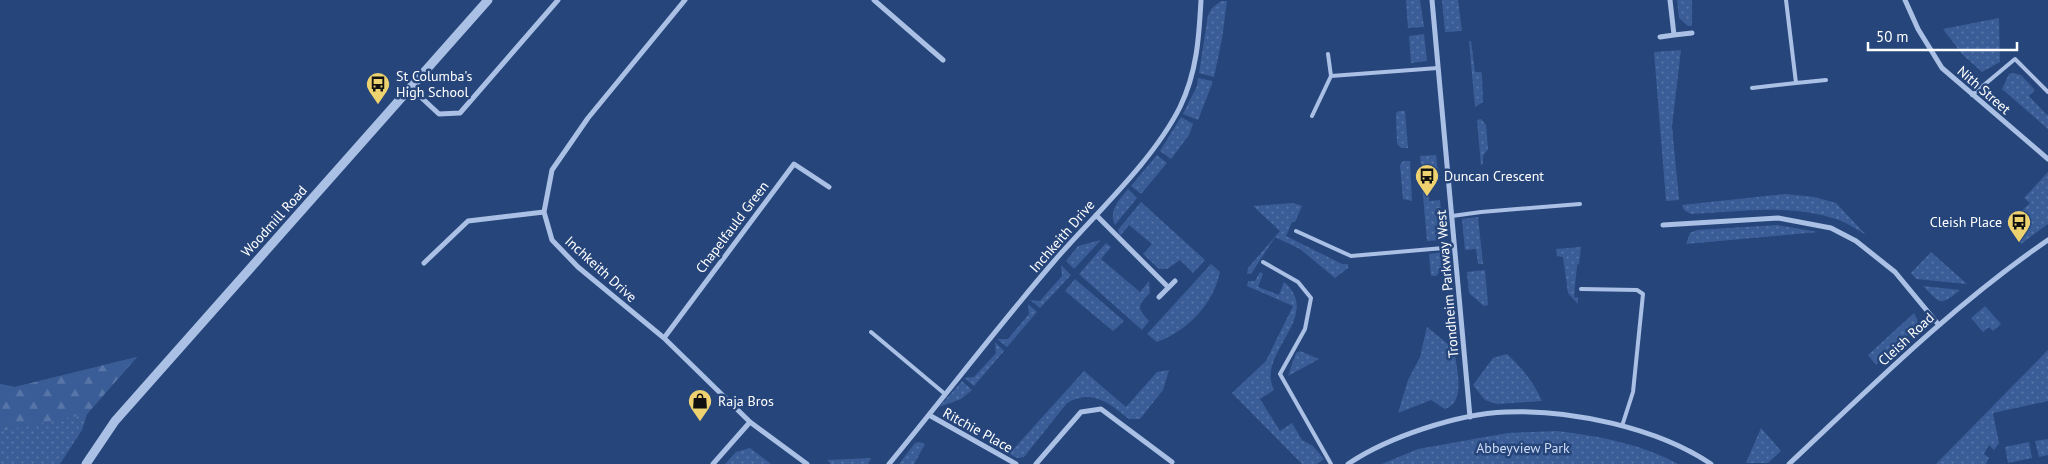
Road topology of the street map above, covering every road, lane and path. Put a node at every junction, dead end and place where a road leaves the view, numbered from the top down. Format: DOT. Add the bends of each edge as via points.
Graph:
graph roads {
  1 [pos="488,0"];
  2 [pos="558,0"];
  3 [pos="685,0"];
  4 [pos="874,0"];
  5 [pos="1201,0"];
  6 [pos="1432,0"];
  7 [pos="1670,0"];
  8 [pos="1786,0"];
  9 [pos="1905,0"];
  10 [pos="1692,33"];
  11 [pos="1674,35"];
  12 [pos="1660,37"];
  13 [pos="1328,54"];
  14 [pos="943,60"];
  15 [pos="1438,68"];
  16 [pos="1331,76"];
  17 [pos="1826,80"];
  18 [pos="1796,83"];
  19 [pos="410,88"];
  20 [pos="1752,88"];
  21 [pos="2048,92"];
  22 [pos="1972,95"];
  23 [pos="1312,116"];
  24 [pos="2048,159"];
  25 [pos="829,187"];
  26 [pos="1580,204"];
  27 [pos="544,212"];
  28 [pos="1096,215"];
  29 [pos="1452,216"];
  30 [pos="1663,225"];
  31 [pos="1296,231"];
  32 [pos="2048,240"];
  33 [pos="1455,247"];
  34 [pos="1263,262"];
  35 [pos="424,263"];
  36 [pos="1175,281"];
  37 [pos="1168,287"];
  38 [pos="1581,289"];
  39 [pos="1159,296"];
  40 [pos="1938,324"];
  41 [pos="871,332"];
  42 [pos="664,338"];
  43 [pos="945,394"];
  44 [pos="929,415"];
  45 [pos="1470,417"];
  46 [pos="750,422"];
  47 [pos="1622,426"];
  48 [pos="1172,462"];
  49 [pos="86,464"];
  50 [pos="713,464"];
  51 [pos="807,464"];
  52 [pos="889,464"];
  53 [pos="1016,464"];
  54 [pos="1036,464"];
  55 [pos="1331,464"];
  56 [pos="1348,464"];
  57 [pos="1711,464"];
  58 [pos="1789,464"];
  1 -- 19 [label="street, Woodmill Road"];
  2 -- 19 [label="street" via="460,113 438,114"];
  3 -- 27 [label="street, Inchkeith Drive" via="588,118 552,170"];
  4 -- 14 [label="street"];
  5 -- 28 [label="street, Inchkeith Drive" via="1198,51 1192,78 1180,106 1164,136"];
  6 -- 15 [label="street, Trondheim Parkway West"];
  7 -- 11 [label="street"];
  8 -- 18 [label="lane"];
  9 -- 22 [label="street, Nith Street" via="1942,68"];
  10 -- 11 [label="street"];
  11 -- 12 [label="street"];
  13 -- 16 [label="lane"];
  15 -- 16 [label="lane"];
  15 -- 29 [label="street, Trondheim Parkway West"];
  16 -- 23 [label="lane"];
  17 -- 18 [label="lane"];
  18 -- 20 [label="lane"];
  19 -- 49 [label="street, Woodmill Road" via="115,421"];
  21 -- 22 [label="lane" via="2015,59"];
  22 -- 24 [label="street, Nith Street"];
  25 -- 42 [label="street, Chapelfauld Green" via="794,164"];
  26 -- 29 [label="lane"];
  27 -- 35 [label="street" via="468,221"];
  27 -- 42 [label="street, Inchkeith Drive" via="552,240 578,267"];
  28 -- 37 [label="street"];
  28 -- 43 [label="street, Inchkeith Drive" via="1004,320"];
  29 -- 33 [label="street, Trondheim Parkway West"];
  30 -- 40 [label="street" via="1778,218 1831,228 1856,241 1895,272"];
  31 -- 33 [label="lane" via="1351,256"];
  32 -- 40 [label="street, Cleish Road"];
  33 -- 45 [label="street, Trondheim Parkway West"];
  34 -- 55 [label="lane" via="1298,282 1311,298 1305,329 1280,374"];
  36 -- 37 [label="street"];
  37 -- 39 [label="street"];
  38 -- 47 [label="lane" via="1637,290 1644,294 1633,392"];
  40 -- 58 [label="street, Cleish Road"];
  41 -- 43 [label="lane"];
  42 -- 46 [label="street, Inchkeith Drive"];
  43 -- 44 [label="street, Inchkeith Drive"];
  44 -- 52 [label="street, Inchkeith Drive"];
  44 -- 53 [label="street, Ritchie Place"];
  45 -- 47 [label="street" via="1529,412 1587,418"];
  45 -- 56 [label="street" via="1411,433"];
  46 -- 50 [label="street"];
  46 -- 51 [label="street, Inchkeith Drive"];
  47 -- 57 [label="street" via="1662,438"];
  48 -- 54 [label="street" via="1101,409 1080,412"];
}
